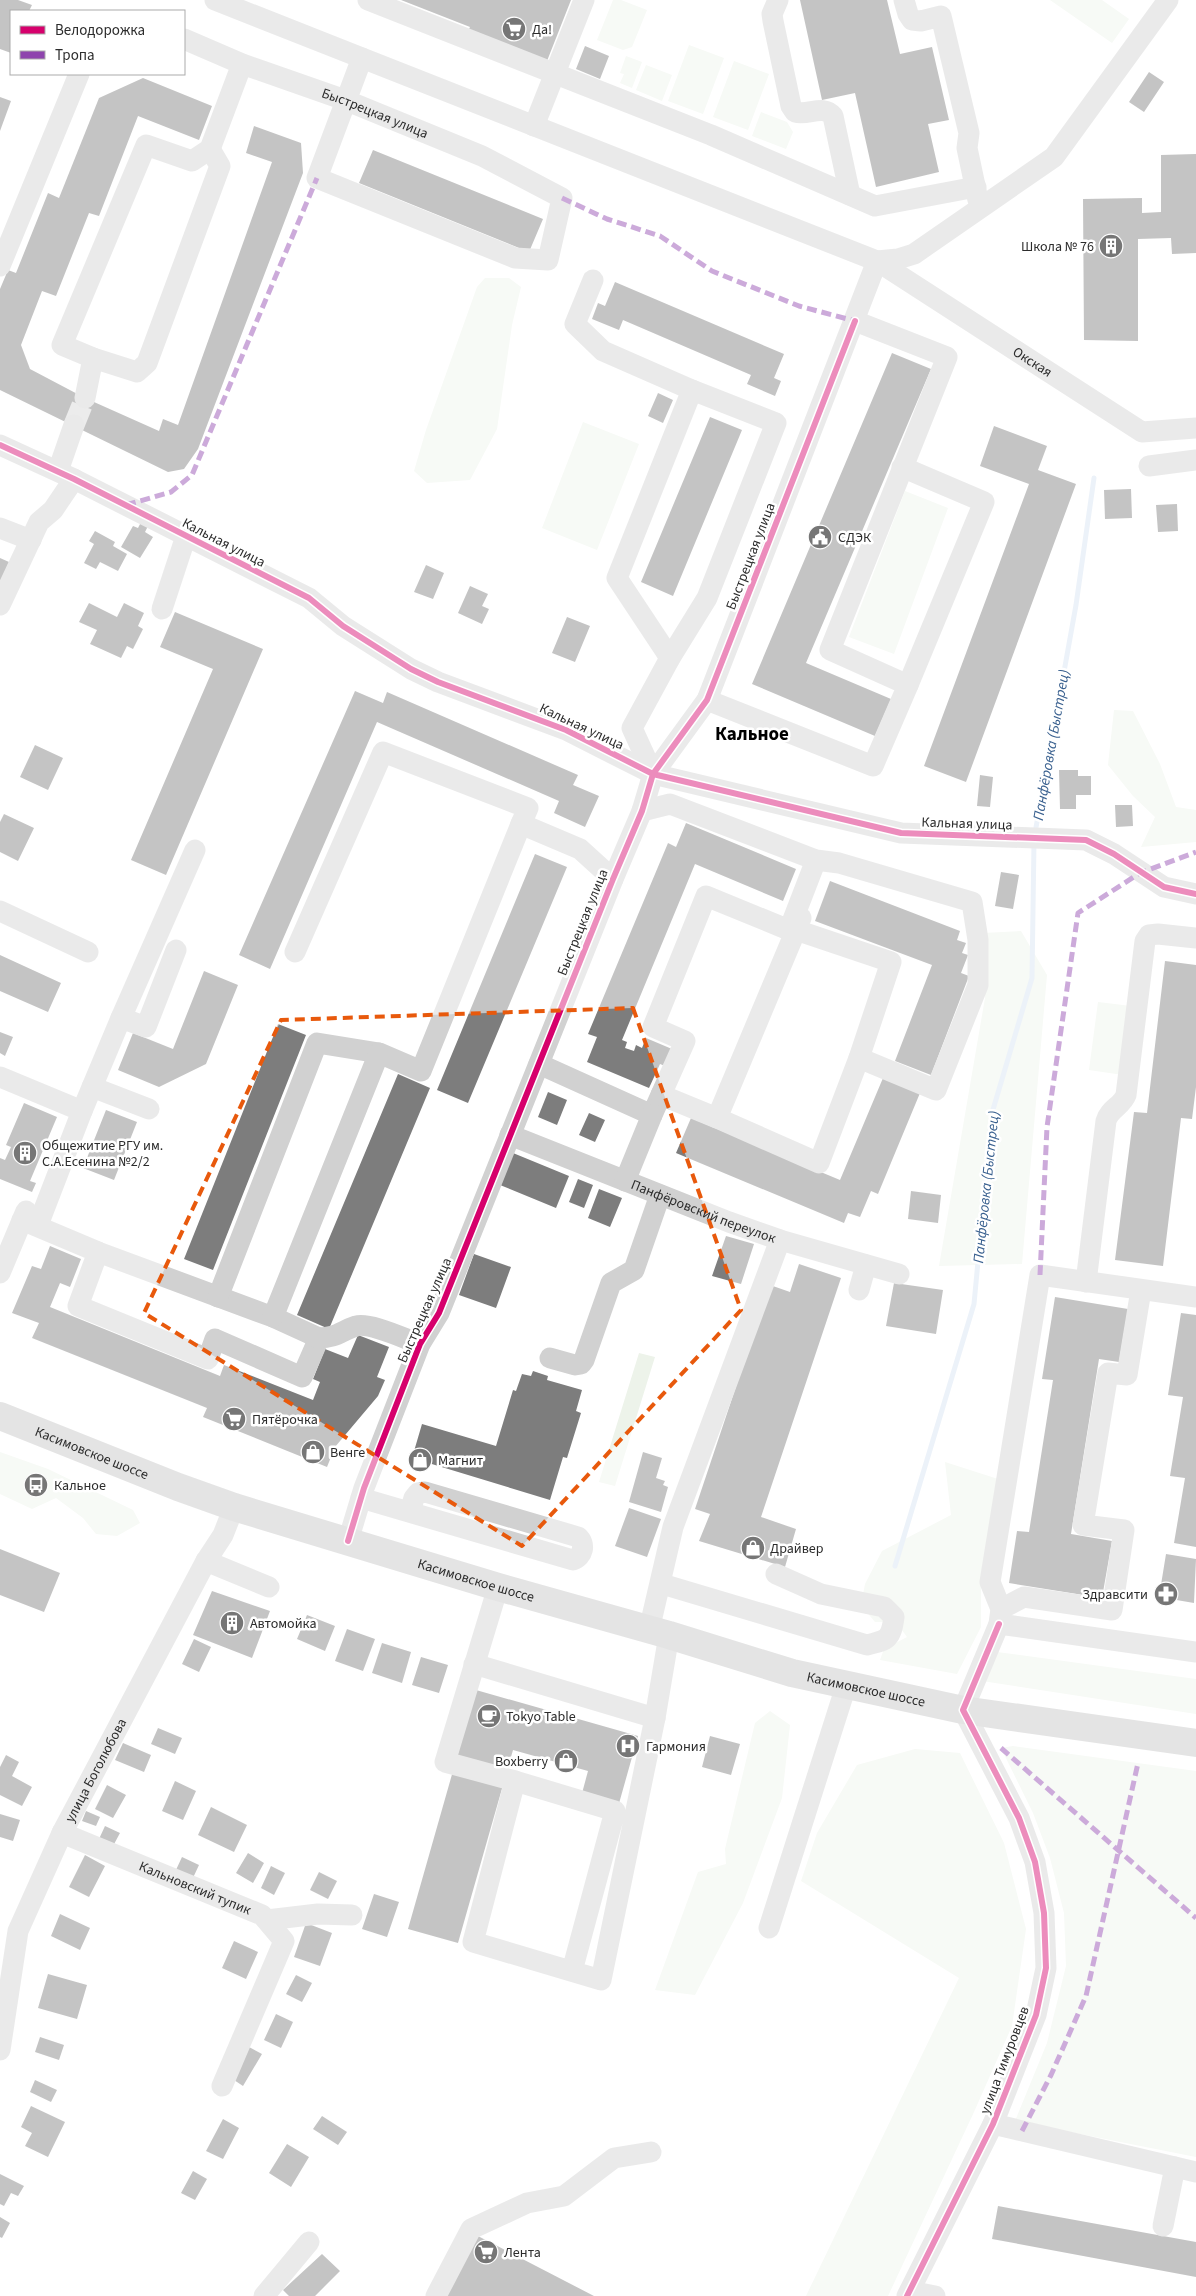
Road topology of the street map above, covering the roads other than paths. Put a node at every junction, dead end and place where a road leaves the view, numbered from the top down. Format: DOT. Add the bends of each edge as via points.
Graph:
graph roads {
  1 [pos="216,0"];
  2 [pos="368,0"];
  3 [pos="584,0"];
  4 [pos="778,0"];
  5 [pos="904,0"];
  6 [pos="1168,0"];
  7 [pos="185,39"];
  8 [pos="362,58"];
  9 [pos="242,64"];
  10 [pos="554,74"];
  11 [pos="79,75"];
  12 [pos="345,100"];
  13 [pos="534,126"];
  14 [pos="210,149"];
  15 [pos="976,187"];
  16 [pos="850,195"];
  17 [pos="980,208"];
  18 [pos="877,261"];
  19 [pos="0,266"];
  20 [pos="593,280"];
  21 [pos="855,320"];
  22 [pos="93,358"];
  23 [pos="692,390"];
  24 [pos="85,398"];
  25 [pos="74,425"];
  26 [pos="1196,428"];
  27 [pos="0,445"];
  28 [pos="1196,460"];
  29 [pos="1149,466"];
  30 [pos="902,467"];
  31 [pos="66,475"];
  32 [pos="0,528"];
  33 [pos="186,536"];
  34 [pos="31,540"];
  35 [pos="0,605"];
  36 [pos="162,608"];
  37 [pos="670,658"];
  38 [pos="908,685"];
  39 [pos="707,700"];
  40 [pos="653,774"];
  41 [pos="642,811"];
  42 [pos="521,824"];
  43 [pos="195,850"];
  44 [pos="819,861"];
  45 [pos="612,878"];
  46 [pos="1196,894"];
  47 [pos="0,911"];
  48 [pos="796,930"];
  49 [pos="1196,938"];
  50 [pos="176,950"];
  51 [pos="88,952"];
  52 [pos="295,952"];
  53 [pos="121,1018"];
  54 [pos="378,1053"];
  55 [pos="859,1058"];
  56 [pos="539,1064"];
  57 [pos="0,1077"];
  58 [pos="92,1087"];
  59 [pos="661,1095"];
  60 [pos="149,1110"];
  61 [pos="82,1111"];
  62 [pos="652,1115"];
  63 [pos="717,1118"];
  64 [pos="510,1136"];
  65 [pos="626,1181"];
  66 [pos="660,1194"];
  67 [pos="29,1218"];
  68 [pos="780,1240"];
  69 [pos="98,1252"];
  70 [pos="866,1264"];
  71 [pos="1,1266"];
  72 [pos="899,1274"];
  73 [pos="1086,1282"];
  74 [pos="859,1290"];
  75 [pos="1141,1290"];
  76 [pos="218,1297"];
  77 [pos="1196,1297"];
  78 [pos="273,1317"];
  79 [pos="319,1338"];
  80 [pos="420,1344"];
  81 [pos="550,1358"];
  82 [pos="0,1416"];
  83 [pos="361,1498"];
  84 [pos="234,1507"];
  85 [pos="410,1512"];
  86 [pos="348,1541"];
  87 [pos="206,1560"];
  88 [pos="776,1574"];
  89 [pos="662,1584"];
  90 [pos="269,1587"];
  91 [pos="498,1587"];
  92 [pos="1000,1616"];
  93 [pos="659,1633"];
  94 [pos="1196,1652"];
  95 [pos="474,1664"];
  96 [pos="846,1686"];
  97 [pos="963,1710"];
  98 [pos="655,1718"];
  99 [pos="1196,1743"];
  100 [pos="515,1781"];
  101 [pos="62,1833"];
  102 [pos="352,1915"];
  103 [pos="266,1920"];
  104 [pos="769,1928"];
  105 [pos="572,1971"];
  106 [pos="0,2050"];
  107 [pos="222,2086"];
  108 [pos="993,2124"];
  109 [pos="651,2152"];
  110 [pos="1175,2167"];
  111 [pos="1196,2172"];
  112 [pos="1162,2226"];
  113 [pos="309,2242"];
  114 [pos="909,2293"];
  115 [pos="264,2296"];
  116 [pos="436,2296"];
  117 [pos="936,2296"];
  1 -- 8 [label="street, Окская"];
  2 -- 10 [label="street"];
  3 -- 10 [label="street"];
  4 -- 16 [label="street" via="772,14 791,106 795,112 803,114 822,110 833,116"];
  5 -- 15 [label="street" via="912,20 941,16 969,133 967,148"];
  6 -- 17 [label="street" via="1054,157"];
  7 -- 9 [label="street, Быстрецкая улица"];
  8 -- 12 [label="street"];
  8 -- 13 [label="street, Окская"];
  9 -- 12 [label="street, Быстрецкая улица"];
  9 -- 14 [label="street"];
  10 -- 13 [label="street"];
  10 -- 16 [label="street" via="711,135"];
  11 -- 19 [label="street"];
  12 -- 12 [label="street, Быстрецкая улица" via="482,156 562,198 548,260 515,258 317,178"];
  13 -- 18 [label="street, Окская"];
  14 -- 22 [label="street" via="220,166 147,363 137,372"];
  14 -- 22 [label="street" via="192,161 146,145 62,345"];
  15 -- 16 [label="street" via="875,206"];
  15 -- 17 [label="street"];
  17 -- 18 [label="street" via="914,254 898,260"];
  18 -- 21 [label="street, Быстрецкая улица"];
  18 -- 26 [label="street, Окская" via="1142,432"];
  20 -- 23 [label="street" via="575,324 602,351"];
  21 -- 30 [label="street" via="947,357"];
  21 -- 39 [label="street, Быстрецкая улица"];
  22 -- 24 [label="street"];
  23 -- 37 [label="street" via="617,578"];
  23 -- 37 [label="street" via="776,423 707,598"];
  25 -- 31 [label="street"];
  27 -- 31 [label="street, Кальная улица"];
  28 -- 29 [label="street"];
  30 -- 38 [label="street" via="830,650"];
  30 -- 38 [label="street" via="984,502"];
  31 -- 33 [label="street, Кальная улица"];
  31 -- 34 [label="street" via="53,510 39,522"];
  32 -- 34 [label="street"];
  33 -- 36 [label="street"];
  33 -- 40 [label="street, Кальная улица" via="309,598 343,626 410,669 566,730"];
  34 -- 35 [label="street"];
  37 -- 40 [label="street" via="632,728"];
  38 -- 39 [label="street" via="873,766"];
  39 -- 40 [label="street, Быстрецкая улица"];
  40 -- 41 [label="street, Быстрецкая улица"];
  40 -- 46 [label="street, Кальная улица" via="901,833 1086,840 1164,887"];
  41 -- 44 [label="street" via="670,804"];
  41 -- 45 [label="street, Быстрецкая улица"];
  42 -- 45 [label="street" via="580,849"];
  42 -- 52 [label="street" via="528,808 382,752"];
  42 -- 54 [label="street" via="421,1071"];
  43 -- 53 [label="street"];
  44 -- 48 [label="street"];
  44 -- 55 [label="street" via="972,902 978,940 978,985 936,1090"];
  44 -- 59 [label="street" via="789,930 706,896 653,1027 685,1042"];
  45 -- 56 [label="street, Быстрецкая улица"];
  47 -- 51 [label="street"];
  48 -- 55 [label="street" via="891,962"];
  48 -- 63 [label="street"];
  49 -- 73 [label="street" via="1158,934 1149,936 1145,941 1126,1095 1106,1122"];
  50 -- 53 [label="street" via="146,1028"];
  53 -- 58 [label="street"];
  54 -- 76 [label="street" via="317,1043"];
  54 -- 78 [label="street"];
  55 -- 63 [label="street" via="819,1163"];
  56 -- 62 [label="street"];
  56 -- 64 [label="street, Быстрецкая улица"];
  57 -- 61 [label="street"];
  58 -- 60 [label="street"];
  58 -- 61 [label="street"];
  59 -- 62 [label="street"];
  59 -- 63 [label="street"];
  61 -- 67 [label="street"];
  62 -- 65 [label="street"];
  64 -- 65 [label="street, Панфёровский переулок"];
  64 -- 80 [label="street, Быстрецкая улица" via="439,1314"];
  65 -- 66 [label="street, Панфёровский переулок"];
  66 -- 68 [label="street, Панфёровский переулок"];
  66 -- 81 [label="street" via="634,1270 611,1283 584,1360 575,1365"];
  67 -- 69 [label="street"];
  67 -- 71 [label="street"];
  68 -- 70 [label="street, Панфёровский переулок"];
  68 -- 89 [label="street" via="674,1527"];
  69 -- 76 [label="street"];
  69 -- 79 [label="street" via="78,1306 208,1359 215,1339 302,1377"];
  70 -- 72 [label="street, Панфёровский переулок"];
  70 -- 74 [label="street"];
  73 -- 75 [label="street"];
  73 -- 92 [label="street" via="1040,1275 990,1582"];
  75 -- 77 [label="street"];
  75 -- 92 [label="street" via="1127,1375 1108,1373 1083,1524 1124,1530 1112,1610 1024,1597"];
  76 -- 78 [label="street"];
  78 -- 79 [label="street"];
  79 -- 80 [label="street" via="331,1338 357,1326 368,1326"];
  80 -- 83 [label="street, Быстрецкая улица"];
  82 -- 84 [label="main road, Касимовское шоссе"];
  83 -- 85 [label="street"];
  83 -- 86 [label="street, Быстрецкая улица"];
  84 -- 86 [label="main road, Касимовское шоссе"];
  84 -- 87 [label="street, улица Боголюбова" via="223,1535"];
  85 -- 85 [label="street" via="573,1560 580,1555 583,1546 578,1537 425,1492 414,1498"];
  86 -- 91 [label="main road, Касимовское шоссе"];
  87 -- 90 [label="street"];
  87 -- 101 [label="street, улица Боголюбова"];
  88 -- 89 [label="street" via="821,1594 884,1607 894,1617 892,1632 885,1641 867,1645"];
  89 -- 93 [label="street"];
  91 -- 93 [label="main road, Касимовское шоссе"];
  91 -- 95 [label="street"];
  92 -- 94 [label="street"];
  92 -- 97 [label="street"];
  93 -- 96 [label="main road, Касимовское шоссе"];
  93 -- 98 [label="street"];
  95 -- 98 [label="street"];
  95 -- 100 [label="street" via="446,1762"];
  96 -- 97 [label="main road, Касимовское шоссе"];
  96 -- 104 [label="street"];
  97 -- 99 [label="main road, Касимовское шоссе"];
  97 -- 108 [label="street, улица Тимуровцев" via="1019,1818 1035,1862 1044,1913 1046,1968 1036,2015"];
  98 -- 105 [label="street" via="601,1980"];
  100 -- 105 [label="street" via="615,1812"];
  100 -- 105 [label="street" via="472,1942"];
  101 -- 103 [label="street, Кальновский тупик" via="262,1915"];
  101 -- 106 [label="street, улица Боголюбова" via="18,1931"];
  102 -- 103 [label="street" via="318,1914"];
  103 -- 107 [label="street, Кальновский тупик" via="284,1941"];
  108 -- 110 [label="street"];
  108 -- 114 [label="street, улица Тимуровцев"];
  109 -- 116 [label="street" via="614,2158 564,2196 527,2203 471,2229"];
  110 -- 111 [label="street"];
  110 -- 112 [label="street"];
  113 -- 115 [label="street"];
  114 -- 117 [label="street"];
}
